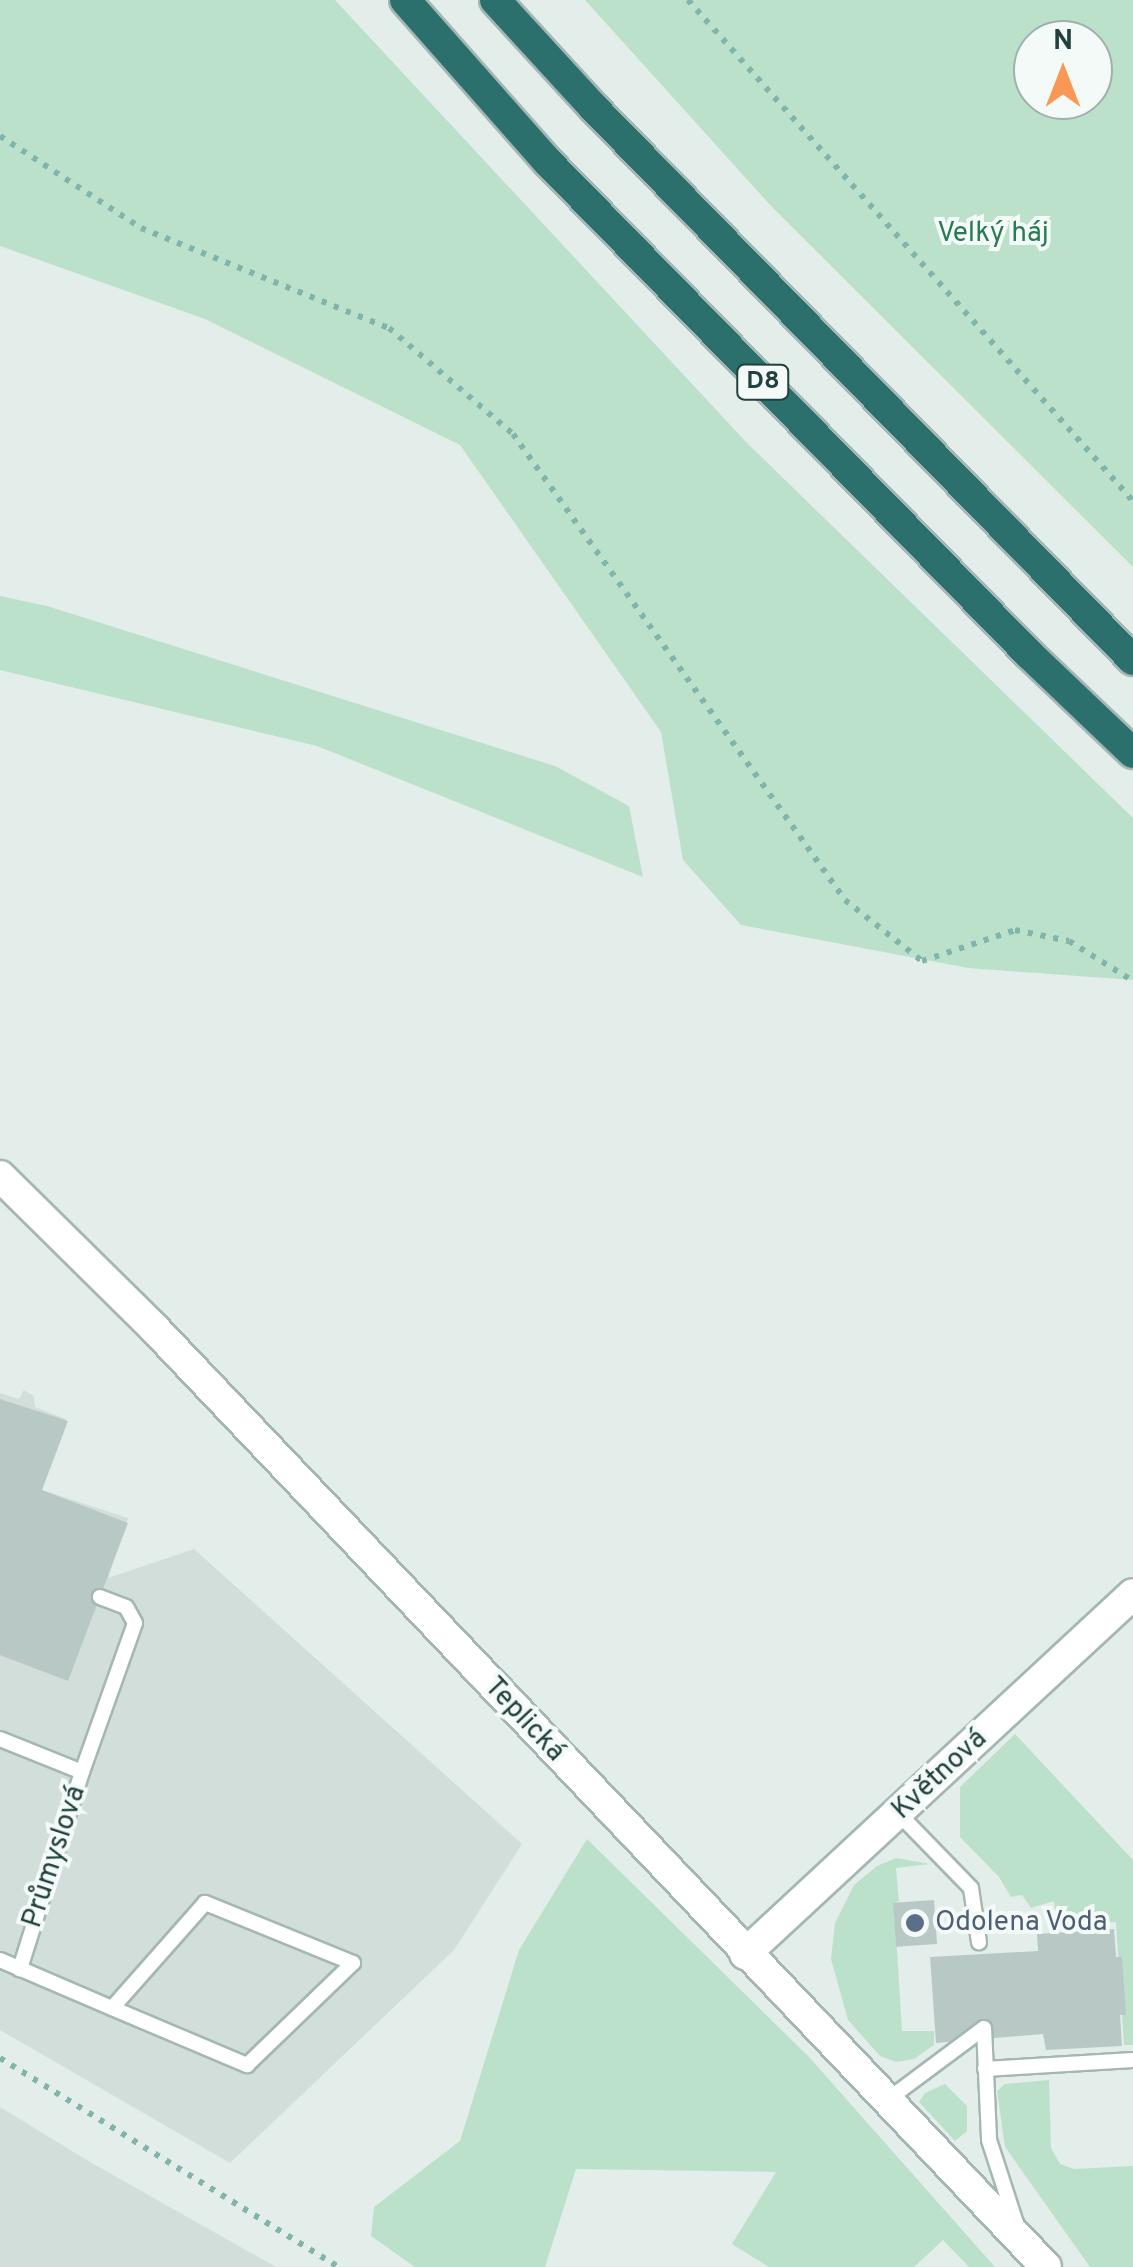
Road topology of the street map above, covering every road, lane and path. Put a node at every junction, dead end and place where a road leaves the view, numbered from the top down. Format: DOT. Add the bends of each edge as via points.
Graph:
graph roads {
  1 [pos="405,0"];
  2 [pos="495,0"];
  3 [pos="688,0"];
  4 [pos="0,136"];
  5 [pos="1133,501"];
  6 [pos="1133,660"];
  7 [pos="1133,753"];
  8 [pos="1133,981"];
  9 [pos="0,1176"];
  10 [pos="1133,1594"];
  11 [pos="100,1597"];
  12 [pos="0,1740"];
  13 [pos="82,1772"];
  14 [pos="899,1814"];
  15 [pos="979,1942"];
  16 [pos="746,1954"];
  17 [pos="0,1960"];
  18 [pos="20,1968"];
  19 [pos="112,2008"];
  20 [pos="0,2058"];
  21 [pos="1133,2060"];
  22 [pos="985,2069"];
  23 [pos="890,2098"];
  24 [pos="1022,2241"];
  25 [pos="338,2267"];
  26 [pos="1046,2267"];
  1 -- 7 [label="highway, D8" via="562,176"];
  2 -- 6 [label="highway, D8"];
  3 -- 5 [label="path"];
  4 -- 8 [label="path" via="141,228 388,328 513,434 845,900 922,961 1015,930 1069,941"];
  9 -- 16 [label="main road, Teplická" via="154,1328"];
  10 -- 14 [label="main road, Květnová"];
  11 -- 13 [label="lane" via="126,1607 136,1624"];
  12 -- 13 [label="lane, Průmyslová"];
  13 -- 18 [label="lane, Průmyslová"];
  14 -- 15 [label="lane" via="971,1888"];
  14 -- 16 [label="main road, Květnová"];
  16 -- 23 [label="main road, Teplická"];
  17 -- 18 [label="lane"];
  18 -- 19 [label="lane"];
  19 -- 19 [label="lane" via="247,2065 353,1963 205,1903"];
  20 -- 25 [label="path"];
  21 -- 22 [label="lane"];
  22 -- 23 [label="lane" via="984,2028"];
  22 -- 24 [label="lane" via="989,2140"];
  23 -- 24 [label="main road, Teplická"];
  24 -- 26 [label="main road, Teplická"];
}
